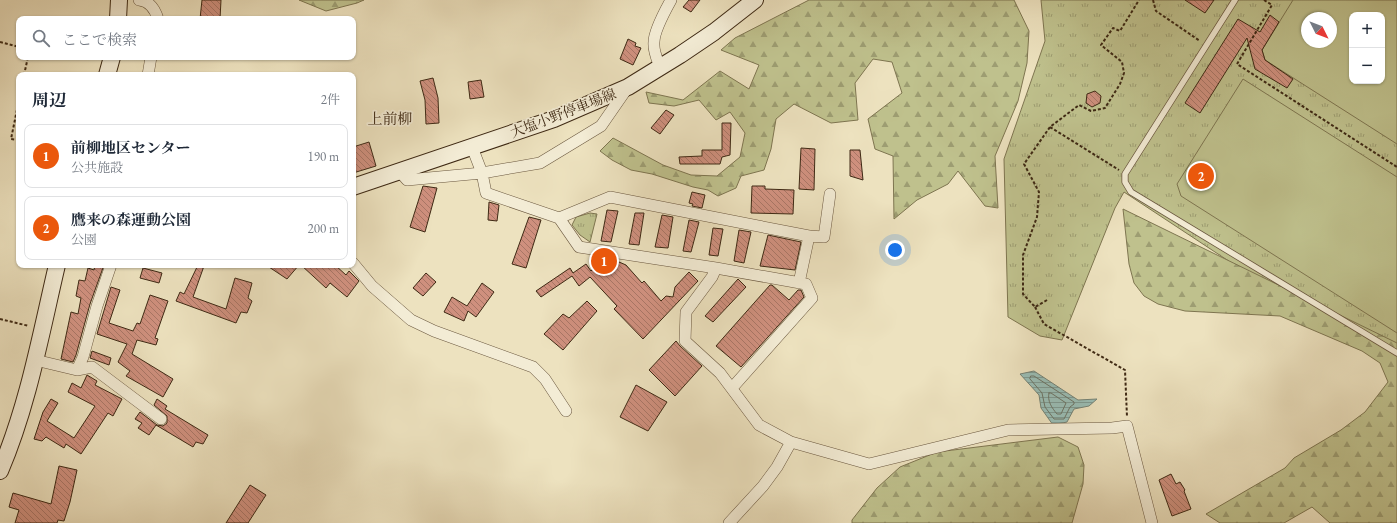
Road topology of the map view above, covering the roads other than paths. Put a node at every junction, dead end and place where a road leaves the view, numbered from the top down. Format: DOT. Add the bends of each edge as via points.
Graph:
graph roads {
  1 [pos="119,0"];
  2 [pos="139,0"];
  3 [pos="671,0"];
  4 [pos="755,0"];
  5 [pos="1235,0"];
  6 [pos="118,16"];
  7 [pos="157,16"];
  8 [pos="111,60"];
  9 [pos="150,60"];
  10 [pos="660,67"];
  11 [pos="108,72"];
  12 [pos="148,72"];
  13 [pos="628,87"];
  14 [pos="472,147"];
  15 [pos="400,172"];
  16 [pos="482,173"];
  17 [pos="356,186"];
  18 [pos="830,194"];
  19 [pos="559,218"];
  20 [pos="809,236"];
  21 [pos="356,267"];
  22 [pos="56,268"];
  23 [pos="110,268"];
  24 [pos="716,268"];
  25 [pos="799,283"];
  26 [pos="1397,353"];
  27 [pos="35,360"];
  28 [pos="77,370"];
  29 [pos="732,388"];
  30 [pos="566,411"];
  31 [pos="161,419"];
  32 [pos="791,442"];
  33 [pos="0,471"];
  34 [pos="729,523"];
  35 [pos="1152,523"];
  1 -- 6 [label="main road"];
  2 -- 7 [label="street" via="146,1"];
  3 -- 10 [label="street" via="654,40 654,51"];
  4 -- 10 [label="main road, 大塩小野停車場線" via="714,32"];
  5 -- 26 [label="lane" via="1125,174 1125,182 1131,192"];
  8 -- 11 [label="main road"];
  9 -- 12 [label="street"];
  10 -- 13 [label="main road, 大塩小野停車場線"];
  13 -- 14 [label="main road, 大塩小野停車場線" via="554,119"];
  13 -- 16 [label="street" via="601,126 540,163"];
  14 -- 15 [label="main road, 大塩小野停車場線"];
  14 -- 16 [label="street"];
  15 -- 16 [label="street" via="407,180"];
  15 -- 17 [label="main road, 大塩小野停車場線"];
  16 -- 19 [label="street" via="486,193"];
  18 -- 20 [label="street" via="824,237"];
  19 -- 20 [label="street" via="610,197"];
  19 -- 24 [label="street" via="579,247"];
  20 -- 25 [label="street"];
  21 -- 30 [label="street" via="372,286 411,320 533,367 545,379"];
  22 -- 27 [label="main road"];
  23 -- 28 [label="street"];
  24 -- 25 [label="street"];
  24 -- 29 [label="street" via="686,312 685,341 720,373"];
  25 -- 29 [label="street" via="806,284 812,298"];
  27 -- 28 [label="street"];
  27 -- 33 [label="main road" via="22,410"];
  28 -- 31 [label="street" via="92,368"];
  29 -- 32 [label="street" via="759,425"];
  32 -- 34 [label="street" via="763,486"];
  32 -- 35 [label="street" via="869,464 1008,430 1127,426"];
}
